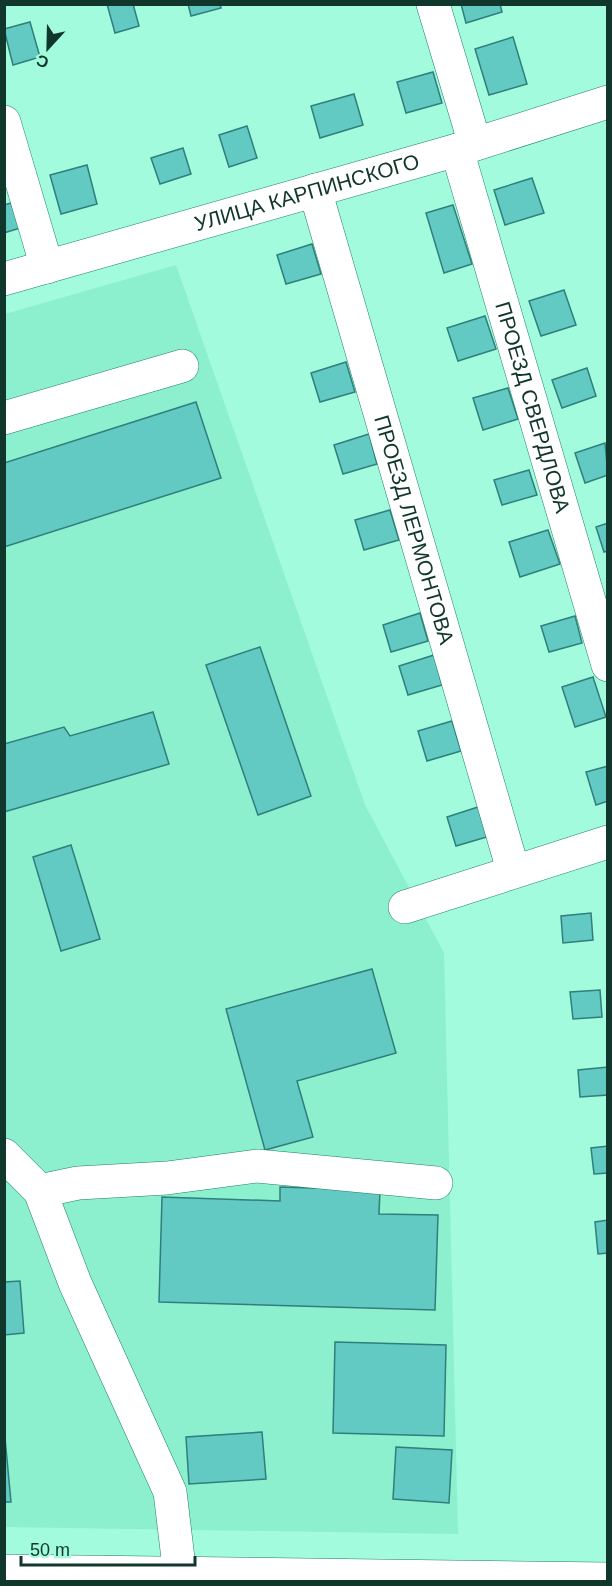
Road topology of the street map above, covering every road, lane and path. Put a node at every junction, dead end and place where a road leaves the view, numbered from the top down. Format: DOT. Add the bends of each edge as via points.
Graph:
graph roads {
  1 [pos="433,4"];
  2 [pos="608,102"];
  3 [pos="4,122"];
  4 [pos="466,147"];
  5 [pos="315,190"];
  6 [pos="47,267"];
  7 [pos="4,279"];
  8 [pos="182,366"];
  9 [pos="4,418"];
  10 [pos="608,665"];
  11 [pos="608,842"];
  12 [pos="513,870"];
  13 [pos="405,907"];
  14 [pos="6,1159"];
  15 [pos="436,1184"];
  16 [pos="40,1191"];
  17 [pos="4,1571"];
  18 [pos="160,1577"];
  19 [pos="608,1579"];
  1 -- 4 [label="street, ПРОЕЗД СВЕРДЛОВА"];
  2 -- 4 [label="street, УЛИЦА КАРПИНСКОГО"];
  3 -- 6 [label="street"];
  4 -- 5 [label="street, УЛИЦА КАРПИНСКОГО"];
  4 -- 10 [label="street, ПРОЕЗД СВЕРДЛОВА"];
  5 -- 6 [label="street, УЛИЦА КАРПИНСКОГО"];
  5 -- 12 [label="street, ПРОЕЗД ЛЕРМОНТОВА"];
  6 -- 7 [label="street, УЛИЦА КАРПИНСКОГО"];
  8 -- 9 [label="street"];
  11 -- 12 [label="street"];
  12 -- 13 [label="street"];
  14 -- 16 [label="street"];
  15 -- 16 [label="street" via="257,1166 167,1178 78,1183"];
  16 -- 18 [label="street" via="75,1283 170,1492"];
  17 -- 18 [label="street"];
  18 -- 19 [label="street"];
}
